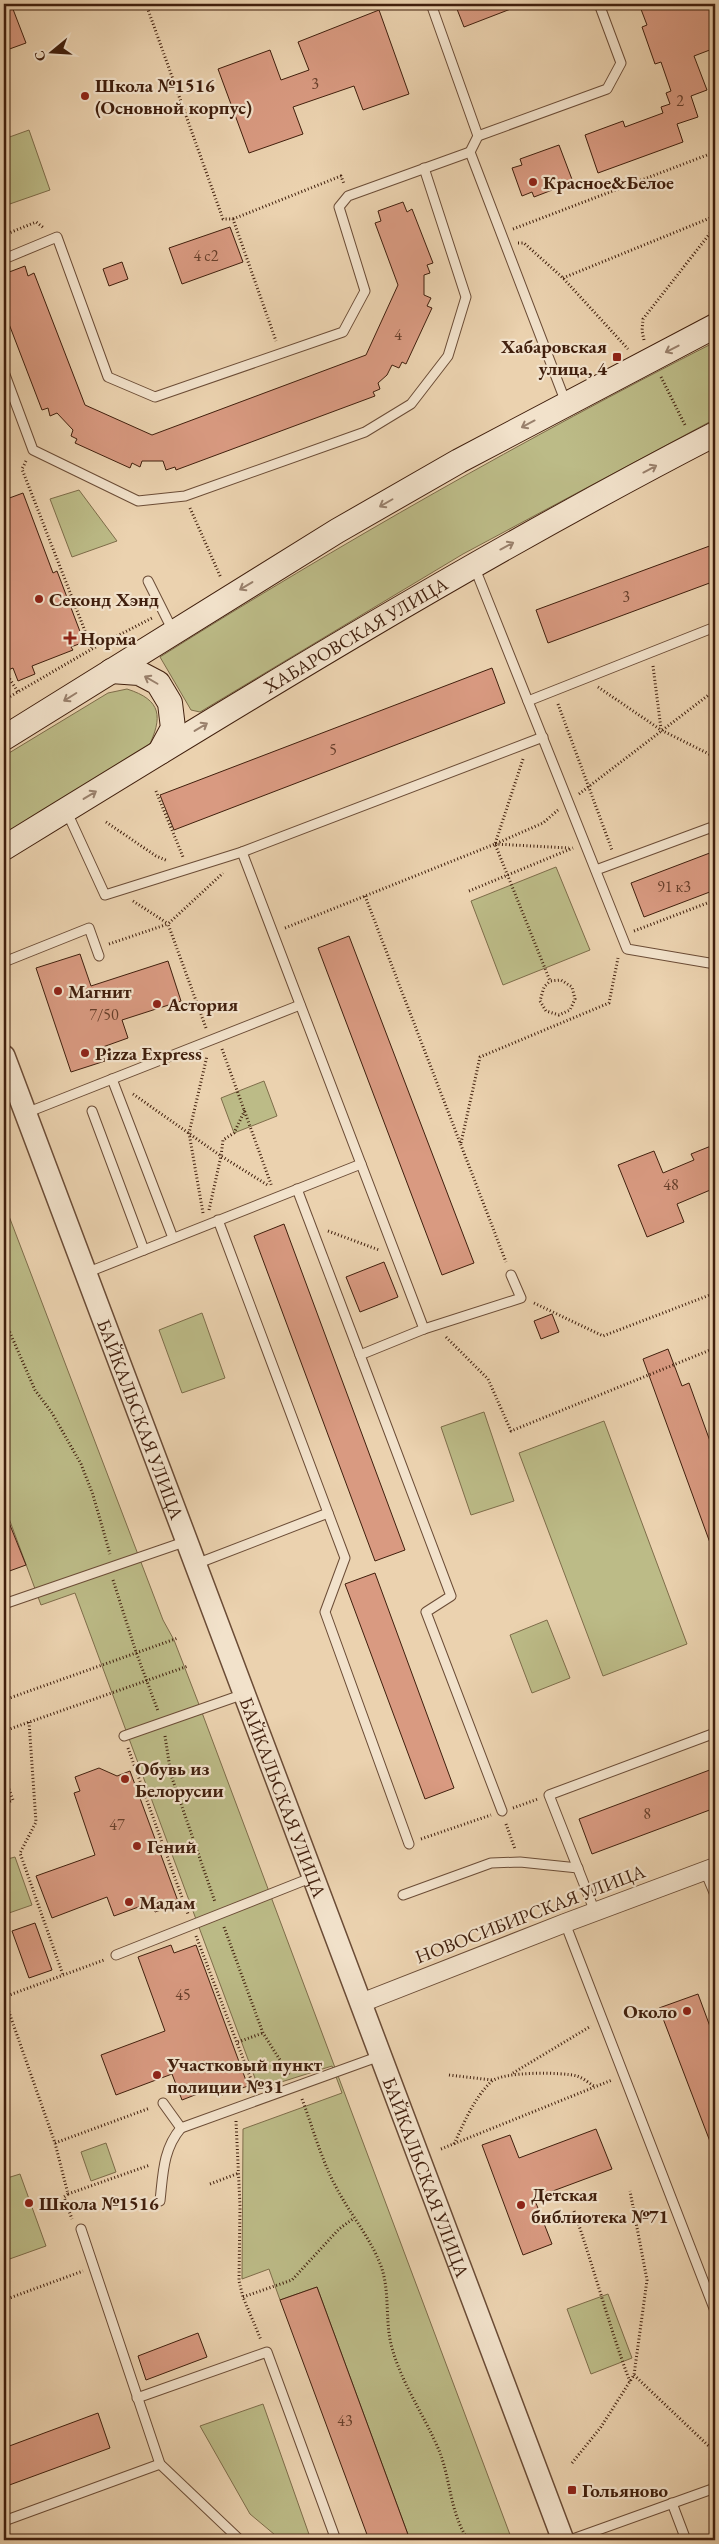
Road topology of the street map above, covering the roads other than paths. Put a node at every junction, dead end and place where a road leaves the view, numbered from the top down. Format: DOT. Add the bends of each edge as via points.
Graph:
graph roads {
  1 [pos="431,4"];
  2 [pos="599,4"];
  3 [pos="478,136"];
  4 [pos="470,152"];
  5 [pos="424,168"];
  6 [pos="4,259"];
  7 [pos="715,326"];
  8 [pos="4,372"];
  9 [pos="566,404"];
  10 [pos="715,434"];
  11 [pos="473,564"];
  12 [pos="148,582"];
  13 [pos="715,627"];
  14 [pos="173,631"];
  15 [pos="111,671"];
  16 [pos="528,701"];
  17 [pos="543,737"];
  18 [pos="4,738"];
  19 [pos="160,752"];
  20 [pos="66,810"];
  21 [pos="715,826"];
  22 [pos="4,848"];
  23 [pos="242,852"];
  24 [pos="596,870"];
  25 [pos="98,953"];
  26 [pos="4,962"];
  27 [pos="715,964"];
  28 [pos="300,1005"];
  29 [pos="4,1056"];
  30 [pos="112,1079"];
  31 [pos="92,1111"];
  32 [pos="25,1114"];
  33 [pos="360,1164"];
  34 [pos="297,1189"];
  35 [pos="218,1220"];
  36 [pos="173,1238"];
  37 [pos="144,1250"];
  38 [pos="86,1273"];
  39 [pos="511,1275"];
  40 [pos="424,1329"];
  41 [pos="360,1355"];
  42 [pos="328,1513"];
  43 [pos="187,1542"];
  44 [pos="195,1564"];
  45 [pos="4,1604"];
  46 [pos="244,1694"];
  47 [pos="715,1733"];
  48 [pos="124,1736"];
  49 [pos="502,1812"];
  50 [pos="409,1844"];
  51 [pos="578,1868"];
  52 [pos="710,1869"];
  53 [pos="313,1877"];
  54 [pos="403,1895"];
  55 [pos="715,1896"];
  56 [pos="594,1912"];
  57 [pos="565,1923"];
  58 [pos="116,1955"];
  59 [pos="360,2003"];
  60 [pos="380,2056"];
  61 [pos="163,2103"];
  62 [pos="181,2128"];
  63 [pos="160,2201"];
  64 [pos="77,2227"];
  65 [pos="715,2311"];
  66 [pos="137,2398"];
  67 [pos="160,2464"];
  68 [pos="715,2488"];
  69 [pos="672,2503"];
  70 [pos="4,2521"];
  71 [pos="240,2540"];
  72 [pos="336,2540"];
  73 [pos="563,2540"];
  74 [pos="570,2540"];
  75 [pos="686,2540"];
  1 -- 3 [label="lane"];
  2 -- 3 [label="lane" via="620,63 607,90"];
  3 -- 4 [label="lane"];
  4 -- 5 [label="lane"];
  4 -- 9 [label="lane"];
  5 -- 6 [label="lane" via="348,196 340,207 365,291 343,332 155,397 108,377 57,237"];
  5 -- 8 [label="lane" via="466,297 448,356 411,404 365,432 185,496 138,501 34,450"];
  7 -- 9 [label="main road, one-way"];
  9 -- 14 [label="main road, one-way" via="459,460"];
  11 -- 10 [label="main road, ХАБАРОВСКАЯ УЛИЦА, one-way"];
  11 -- 16 [label="lane"];
  19 -- 11 [label="main road, ХАБАРОВСКАЯ УЛИЦА, one-way"];
  12 -- 14 [label="lane"];
  13 -- 16 [label="lane"];
  14 -- 15 [label="main road"];
  15 -- 18 [label="main road, one-way"];
  19 -- 15 [label="main road, one-way" via="174,728 170,703 158,683 139,673"];
  16 -- 17 [label="lane"];
  17 -- 23 [label="lane"];
  17 -- 24 [label="lane"];
  20 -- 19 [label="main road, ХАБАРОВСКАЯ УЛИЦА, one-way"];
  20 -- 22 [label="main road, ХАБАРОВСКАЯ УЛИЦА"];
  20 -- 23 [label="lane" via="105,895"];
  21 -- 24 [label="lane"];
  23 -- 28 [label="lane"];
  24 -- 27 [label="lane" via="628,949"];
  25 -- 26 [label="lane" via="89,928"];
  28 -- 30 [label="lane"];
  28 -- 33 [label="lane"];
  29 -- 32 [label="street, БАЙКАЛЬСКАЯ УЛИЦА"];
  30 -- 32 [label="lane"];
  30 -- 36 [label="lane"];
  31 -- 37 [label="lane"];
  32 -- 38 [label="street, БАЙКАЛЬСКАЯ УЛИЦА"];
  33 -- 34 [label="lane"];
  33 -- 40 [label="lane"];
  34 -- 35 [label="lane"];
  34 -- 41 [label="lane"];
  35 -- 36 [label="lane"];
  35 -- 42 [label="lane"];
  36 -- 37 [label="lane"];
  37 -- 38 [label="lane"];
  38 -- 43 [label="street, БАЙКАЛЬСКАЯ УЛИЦА"];
  39 -- 40 [label="lane" via="521,1298"];
  40 -- 41 [label="lane"];
  41 -- 49 [label="lane" via="451,1596 426,1612"];
  42 -- 44 [label="lane"];
  42 -- 50 [label="lane" via="345,1558 325,1612"];
  43 -- 44 [label="street, БАЙКАЛЬСКАЯ УЛИЦА"];
  43 -- 45 [label="lane"];
  44 -- 46 [label="street, БАЙКАЛЬСКАЯ УЛИЦА"];
  46 -- 48 [label="lane"];
  46 -- 53 [label="street, БАЙКАЛЬСКАЯ УЛИЦА"];
  47 -- 51 [label="lane" via="549,1796"];
  51 -- 54 [label="lane" via="520,1862 491,1863"];
  51 -- 56 [label="lane"];
  52 -- 55 [label="lane"];
  52 -- 56 [label="street, НОВОСИБИРСКАЯ УЛИЦА"];
  53 -- 58 [label="lane"];
  53 -- 59 [label="street, БАЙКАЛЬСКАЯ УЛИЦА"];
  56 -- 57 [label="street, НОВОСИБИРСКАЯ УЛИЦА"];
  57 -- 59 [label="street, НОВОСИБИРСКАЯ УЛИЦА"];
  57 -- 65 [label="lane"];
  59 -- 60 [label="street, БАЙКАЛЬСКАЯ УЛИЦА"];
  60 -- 62 [label="lane"];
  60 -- 73 [label="street, БАЙКАЛЬСКАЯ УЛИЦА"];
  61 -- 62 [label="lane"];
  62 -- 63 [label="lane" via="171,2139"];
  64 -- 66 [label="lane"];
  66 -- 67 [label="lane"];
  66 -- 72 [label="lane" via="267,2352"];
  67 -- 70 [label="lane"];
  67 -- 71 [label="lane"];
  68 -- 69 [label="lane"];
  69 -- 74 [label="lane"];
  69 -- 75 [label="lane"];
}
